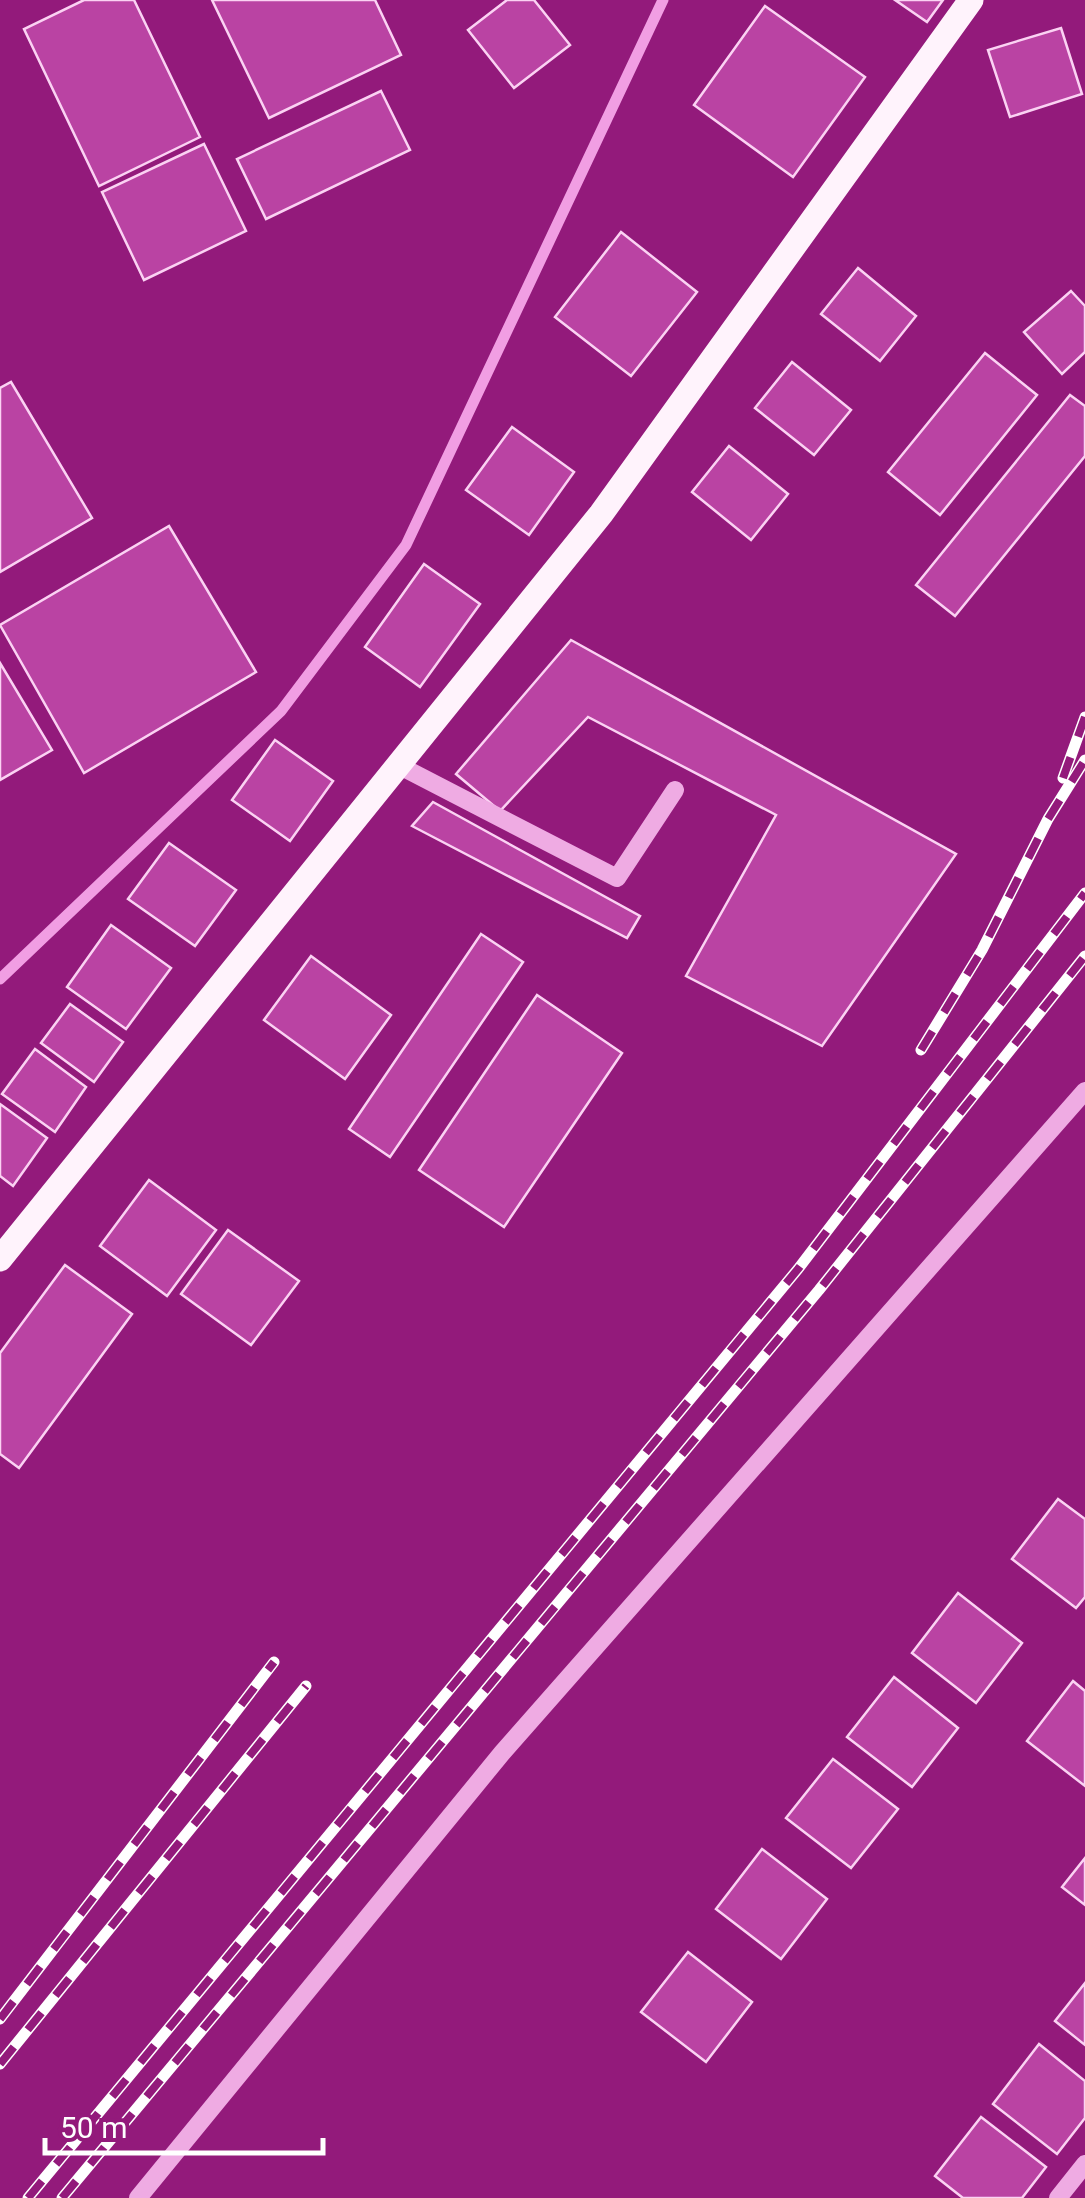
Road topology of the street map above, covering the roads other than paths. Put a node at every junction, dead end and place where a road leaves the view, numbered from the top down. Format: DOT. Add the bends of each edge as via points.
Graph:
graph roads {
  1 [pos="971,0"];
  2 [pos="398,766"];
  3 [pos="675,790"];
  4 [pos="1085,1091"];
  5 [pos="0,1259"];
  6 [pos="1085,2164"];
  7 [pos="138,2198"];
  8 [pos="1058,2198"];
  1 -- 2 [label="main road" via="601,514"];
  2 -- 3 [label="street" via="616,878"];
  2 -- 5 [label="main road"];
  4 -- 7 [label="street" via="502,1754"];
  6 -- 8 [label="street"];
}
